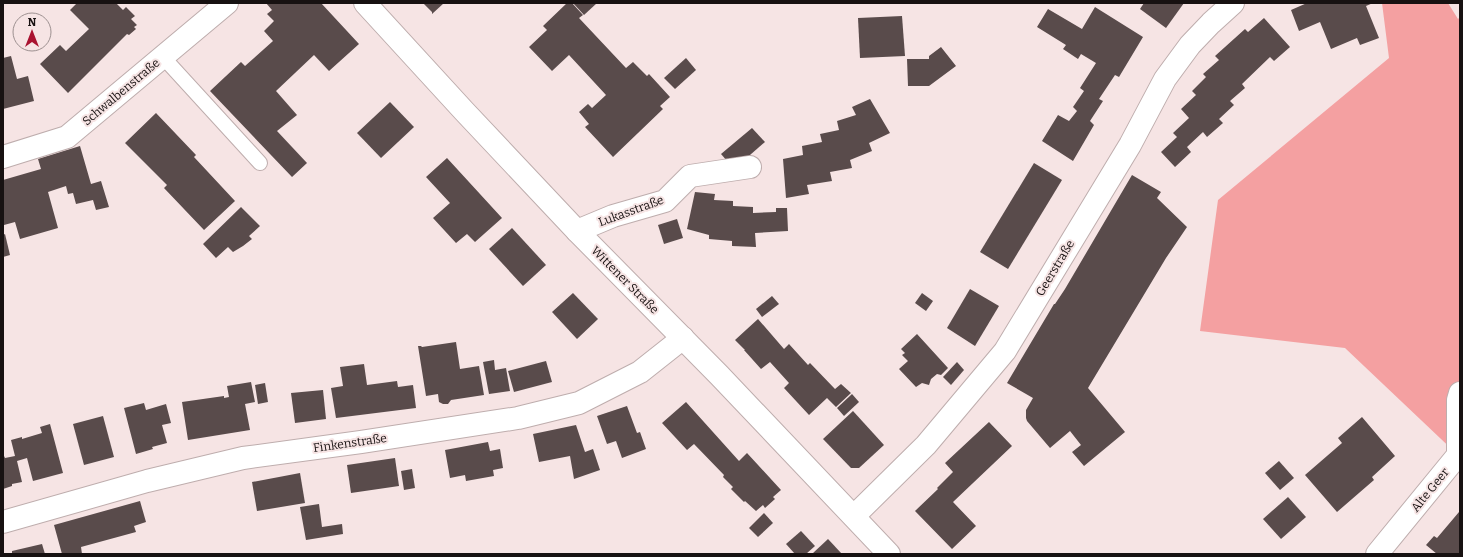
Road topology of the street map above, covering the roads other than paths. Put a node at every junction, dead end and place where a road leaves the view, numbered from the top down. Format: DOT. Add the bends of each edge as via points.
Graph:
graph roads {
  1 [pos="227,3"];
  2 [pos="365,3"];
  3 [pos="1234,3"];
  4 [pos="163,57"];
  5 [pos="3,157"];
  6 [pos="260,163"];
  7 [pos="750,167"];
  8 [pos="577,231"];
  9 [pos="683,338"];
  10 [pos="1460,393"];
  11 [pos="1459,456"];
  12 [pos="854,516"];
  13 [pos="3,522"];
  14 [pos="889,554"];
  15 [pos="1378,554"];
  1 -- 4 [label="street, Schwalbenstraße"];
  2 -- 8 [label="street, Wittener Straße"];
  3 -- 12 [label="street, Geerstraße" via="1211,22 1190,45 1166,79 1130,145 1005,351 926,445"];
  4 -- 5 [label="street, Schwalbenstraße" via="68,137"];
  4 -- 6 [label="lane"];
  7 -- 8 [label="street, Lukasstraße" via="690,176 665,201 613,216"];
  8 -- 9 [label="street, Wittener Straße"];
  9 -- 12 [label="street, Wittener Straße"];
  9 -- 13 [label="street, Finkenstraße" via="640,372 579,403 518,418 243,458 147,481"];
  10 -- 11 [label="street, Alte Geer"];
  11 -- 15 [label="street, Alte Geer"];
  12 -- 14 [label="street, Wittener Straße"];
}
